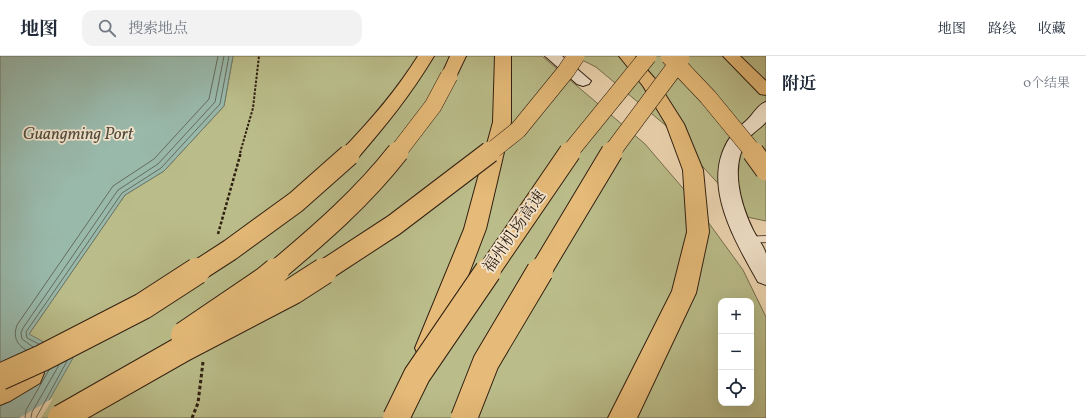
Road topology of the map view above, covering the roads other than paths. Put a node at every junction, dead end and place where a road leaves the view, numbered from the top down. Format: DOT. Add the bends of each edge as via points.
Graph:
graph roads {
  1 [pos="426,56"];
  2 [pos="458,56"];
  3 [pos="503,56"];
  4 [pos="553,56"];
  5 [pos="576,56"];
  6 [pos="627,56"];
  7 [pos="648,56"];
  8 [pos="731,56"];
  9 [pos="679,57"];
  10 [pos="583,81"];
  11 [pos="766,90"];
  12 [pos="766,108"];
  13 [pos="766,145"];
  14 [pos="766,170"];
  15 [pos="766,239"];
  16 [pos="746,240"];
  17 [pos="766,275"];
  18 [pos="143,306"];
  19 [pos="417,374"];
  20 [pos="0,377"];
  21 [pos="0,392"];
  22 [pos="47,418"];
  23 [pos="61,418"];
  24 [pos="396,418"];
  25 [pos="464,418"];
  26 [pos="622,418"];
  1 -- 18 [label="highway, bridge" via="384,117 349,155 296,202 236,246"];
  2 -- 22 [label="highway, bridge" via="433,106 379,176 329,226 265,280 155,354"];
  3 -- 19 [label="highway, bridge" via="502,122 475,229"];
  4 -- 10 [label="main road"];
  5 -- 23 [label="highway, bridge" via="518,130 394,225 293,291 184,348"];
  6 -- 26 [label="highway" via="650,84 675,124 693,170 698,232 684,293"];
  7 -- 19 [label="highway, 福州机场高速, bridge" via="577,142"];
  8 -- 11 [label="highway"];
  9 -- 13 [label="highway" via="745,118"];
  9 -- 14 [label="highway, bridge"];
  9 -- 25 [label="highway, bridge" via="608,157 486,362"];
  12 -- 16 [label="main road" via="742,135 731,156 728,179 732,209"];
  15 -- 16 [label="lane"];
  16 -- 17 [label="main road"];
  18 -- 20 [label="highway, bridge"];
  18 -- 21 [label="highway, bridge"];
  19 -- 24 [label="highway, 福州机场高速, bridge"];
}
